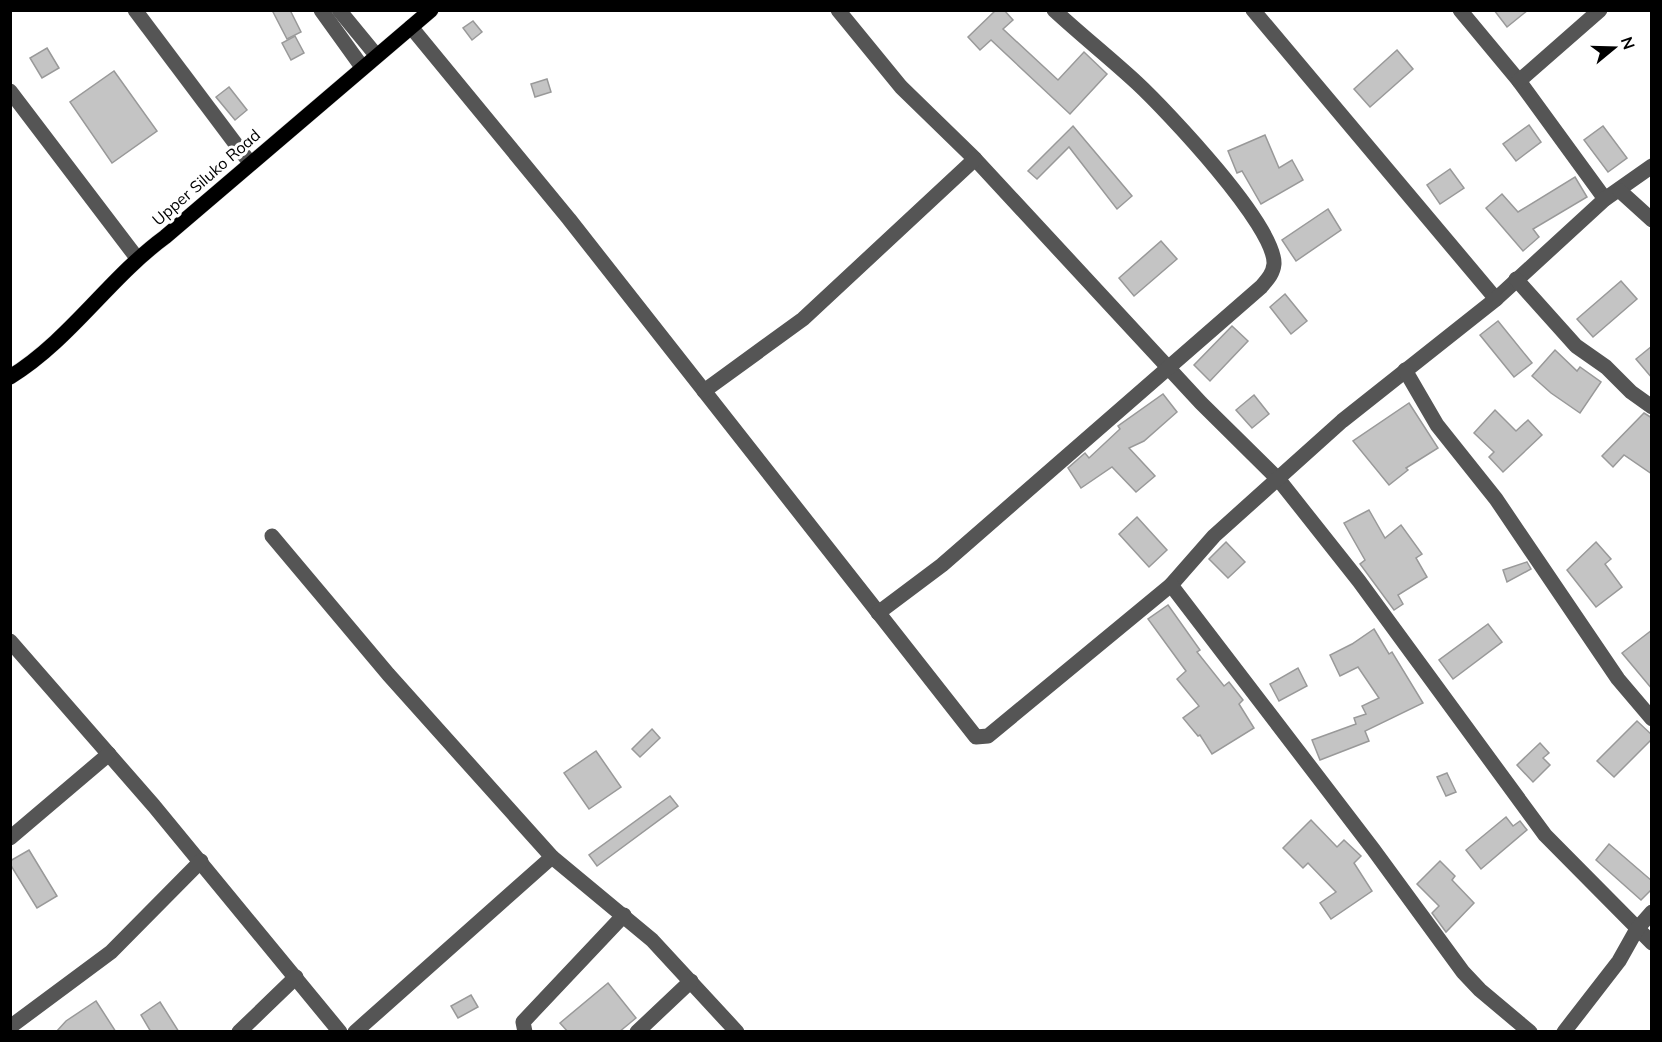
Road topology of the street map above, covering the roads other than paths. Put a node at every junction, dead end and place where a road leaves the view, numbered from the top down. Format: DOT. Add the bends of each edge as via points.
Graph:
graph roads {
  1 [pos="135,10"];
  2 [pos="321,10"];
  3 [pos="339,10"];
  4 [pos="431,10"];
  5 [pos="838,10"];
  6 [pos="1054,10"];
  7 [pos="1253,10"];
  8 [pos="1460,10"];
  9 [pos="1600,10"];
  10 [pos="411,27"];
  11 [pos="376,55"];
  12 [pos="362,67"];
  13 [pos="1519,81"];
  14 [pos="10,91"];
  15 [pos="975,159"];
  16 [pos="250,163"];
  17 [pos="1652,166"];
  18 [pos="1620,191"];
  19 [pos="1605,199"];
  20 [pos="1652,220"];
  21 [pos="136,258"];
  22 [pos="1516,279"];
  23 [pos="1496,299"];
  24 [pos="1170,368"];
  25 [pos="1405,370"];
  26 [pos="10,377"];
  27 [pos="704,391"];
  28 [pos="1652,407"];
  29 [pos="1279,480"];
  30 [pos="272,536"];
  31 [pos="1171,585"];
  32 [pos="879,613"];
  33 [pos="10,641"];
  34 [pos="1652,719"];
  35 [pos="109,754"];
  36 [pos="10,838"];
  37 [pos="552,857"];
  38 [pos="201,861"];
  39 [pos="1652,912"];
  40 [pos="624,915"];
  41 [pos="1637,929"];
  42 [pos="1652,943"];
  43 [pos="296,977"];
  44 [pos="691,981"];
  45 [pos="10,1027"];
  46 [pos="238,1032"];
  47 [pos="340,1032"];
  48 [pos="355,1032"];
  49 [pos="525,1032"];
  50 [pos="636,1032"];
  51 [pos="737,1032"];
  52 [pos="1530,1032"];
  53 [pos="1564,1032"];
  1 -- 16 [label="street"];
  2 -- 12 [label="street"];
  3 -- 11 [label="street"];
  4 -- 10 [label="main road, Upper Siluko Road"];
  5 -- 15 [label="street" via="901,87"];
  6 -- 24 [label="street" via="1172,119 1244,203 1271,250 1271,275 1261,287"];
  7 -- 23 [label="street"];
  8 -- 13 [label="street"];
  9 -- 13 [label="street"];
  10 -- 11 [label="main road, Upper Siluko Road"];
  10 -- 27 [label="street"];
  11 -- 12 [label="main road, Upper Siluko Road"];
  12 -- 16 [label="main road, Upper Siluko Road"];
  13 -- 19 [label="street"];
  14 -- 21 [label="street"];
  15 -- 24 [label="street"];
  15 -- 27 [label="street" via="803,319"];
  16 -- 21 [label="main road, Upper Siluko Road"];
  17 -- 18 [label="street"];
  18 -- 19 [label="street"];
  18 -- 20 [label="street"];
  19 -- 22 [label="street"];
  21 -- 26 [label="main road, Upper Siluko Road" via="32,364"];
  22 -- 23 [label="street"];
  22 -- 28 [label="street" via="1576,346"];
  23 -- 25 [label="street"];
  24 -- 29 [label="street"];
  24 -- 32 [label="street" via="942,565"];
  25 -- 29 [label="street" via="1342,421"];
  25 -- 34 [label="street" via="1437,425 1496,499 1618,679"];
  27 -- 32 [label="street"];
  29 -- 31 [label="street" via="1214,536"];
  29 -- 41 [label="street" via="1359,581 1545,835"];
  30 -- 37 [label="street" via="388,674"];
  31 -- 32 [label="street" via="988,736 976,737"];
  31 -- 52 [label="street" via="1463,972"];
  33 -- 35 [label="street"];
  35 -- 36 [label="street"];
  35 -- 38 [label="street"];
  37 -- 40 [label="street"];
  37 -- 48 [label="street"];
  38 -- 43 [label="street"];
  38 -- 45 [label="street" via="111,952"];
  39 -- 41 [label="street"];
  40 -- 44 [label="street"];
  40 -- 49 [label="street" via="523,1022"];
  41 -- 42 [label="street"];
  41 -- 53 [label="street" via="1619,961"];
  43 -- 46 [label="street"];
  43 -- 47 [label="street"];
  44 -- 50 [label="street"];
  44 -- 51 [label="street"];
}
